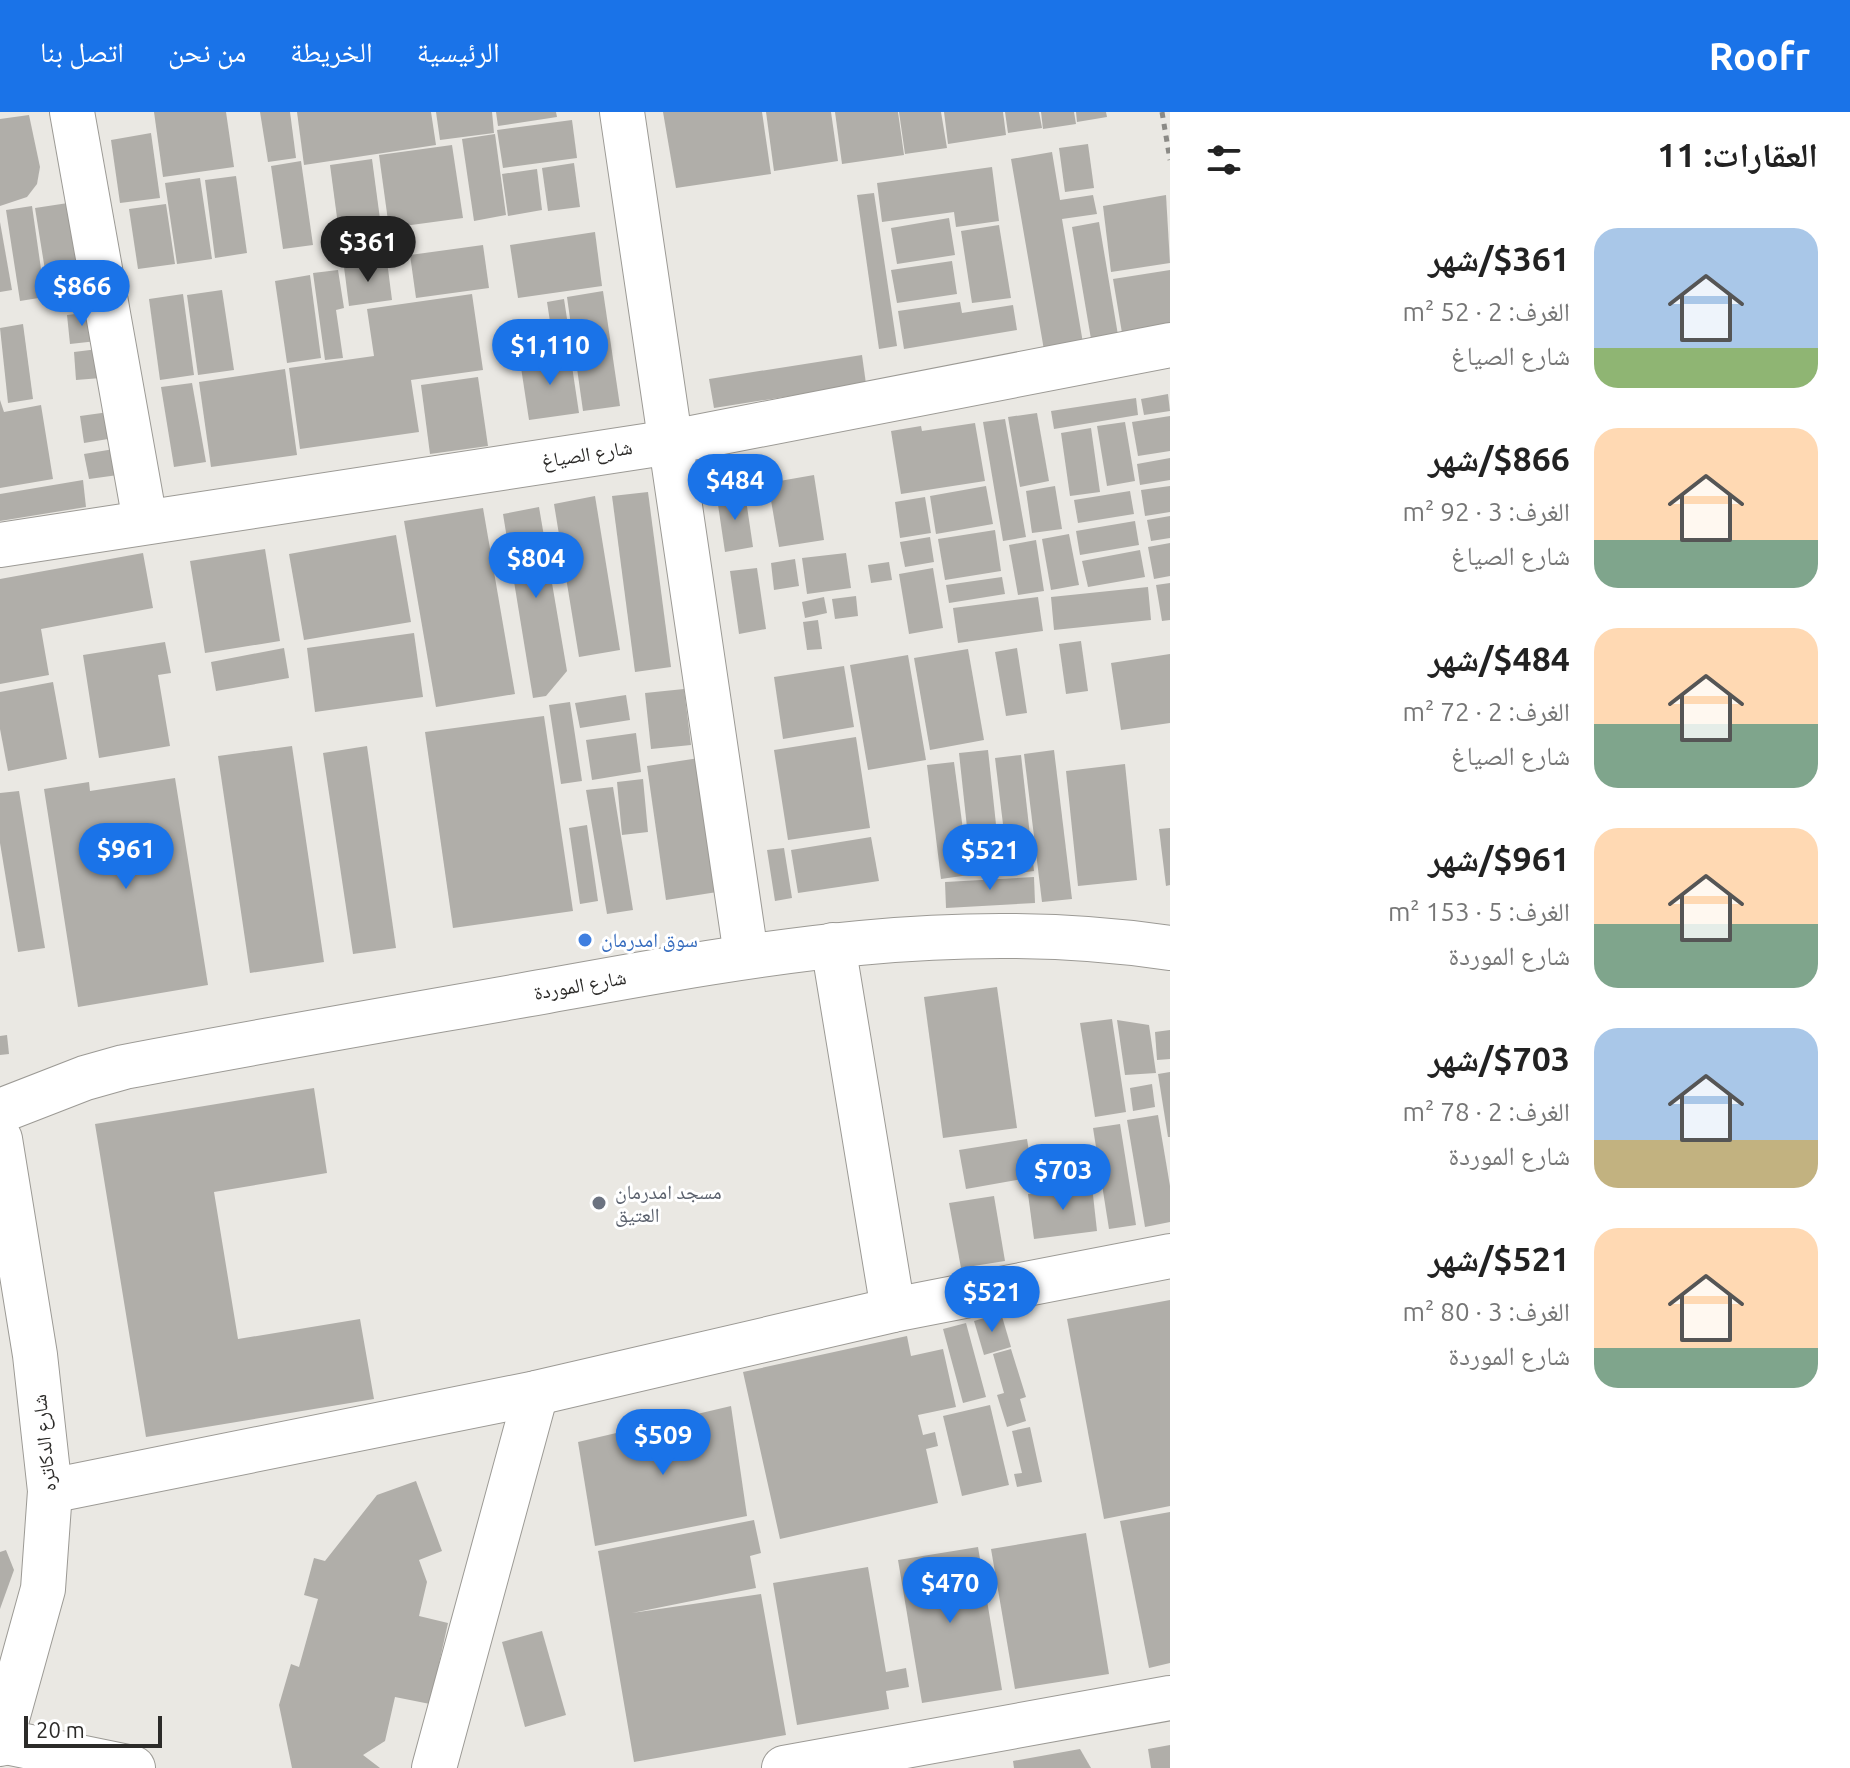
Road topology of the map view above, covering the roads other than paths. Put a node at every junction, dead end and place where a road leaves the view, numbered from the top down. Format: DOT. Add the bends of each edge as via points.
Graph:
graph roads {
  1 [pos="72,112"];
  2 [pos="622,112"];
  3 [pos="1170,345"];
  4 [pos="671,442"];
  5 [pos="145,521"];
  6 [pos="0,545"];
  7 [pos="833,945"];
  8 [pos="1170,948"];
  9 [pos="746,955"];
  10 [pos="0,1111"];
  11 [pos="0,1139"];
  12 [pos="1170,1256"];
  13 [pos="893,1310"];
  14 [pos="536,1393"];
  15 [pos="50,1491"];
  16 [pos="1170,1698"];
  17 [pos="0,1743"];
  18 [pos="982,1751"];
  19 [pos="133,1768"];
  20 [pos="434,1768"];
  21 [pos="784,1768"];
  1 -- 5 [label="street"];
  2 -- 4 [label="street"];
  3 -- 4 [label="street, شارع الصياغ"];
  4 -- 5 [label="street, شارع الصياغ"];
  4 -- 9 [label="street"];
  5 -- 6 [label="street, شارع الصياغ"];
  7 -- 8 [label="street, شارع الموردة" via="967,934 1094,937"];
  7 -- 9 [label="street, شارع الموردة"];
  7 -- 13 [label="street"];
  9 -- 10 [label="street, شارع الموردة" via="124,1067"];
  11 -- 15 [label="street, شارع الدكاتره" via="35,1355"];
  12 -- 13 [label="street"];
  13 -- 14 [label="street"];
  14 -- 15 [label="street"];
  14 -- 20 [label="street"];
  15 -- 17 [label="street, شارع الدكاتره" via="43,1589"];
  16 -- 18 [label="street"];
  17 -- 19 [label="street"];
  18 -- 21 [label="street"];
}
